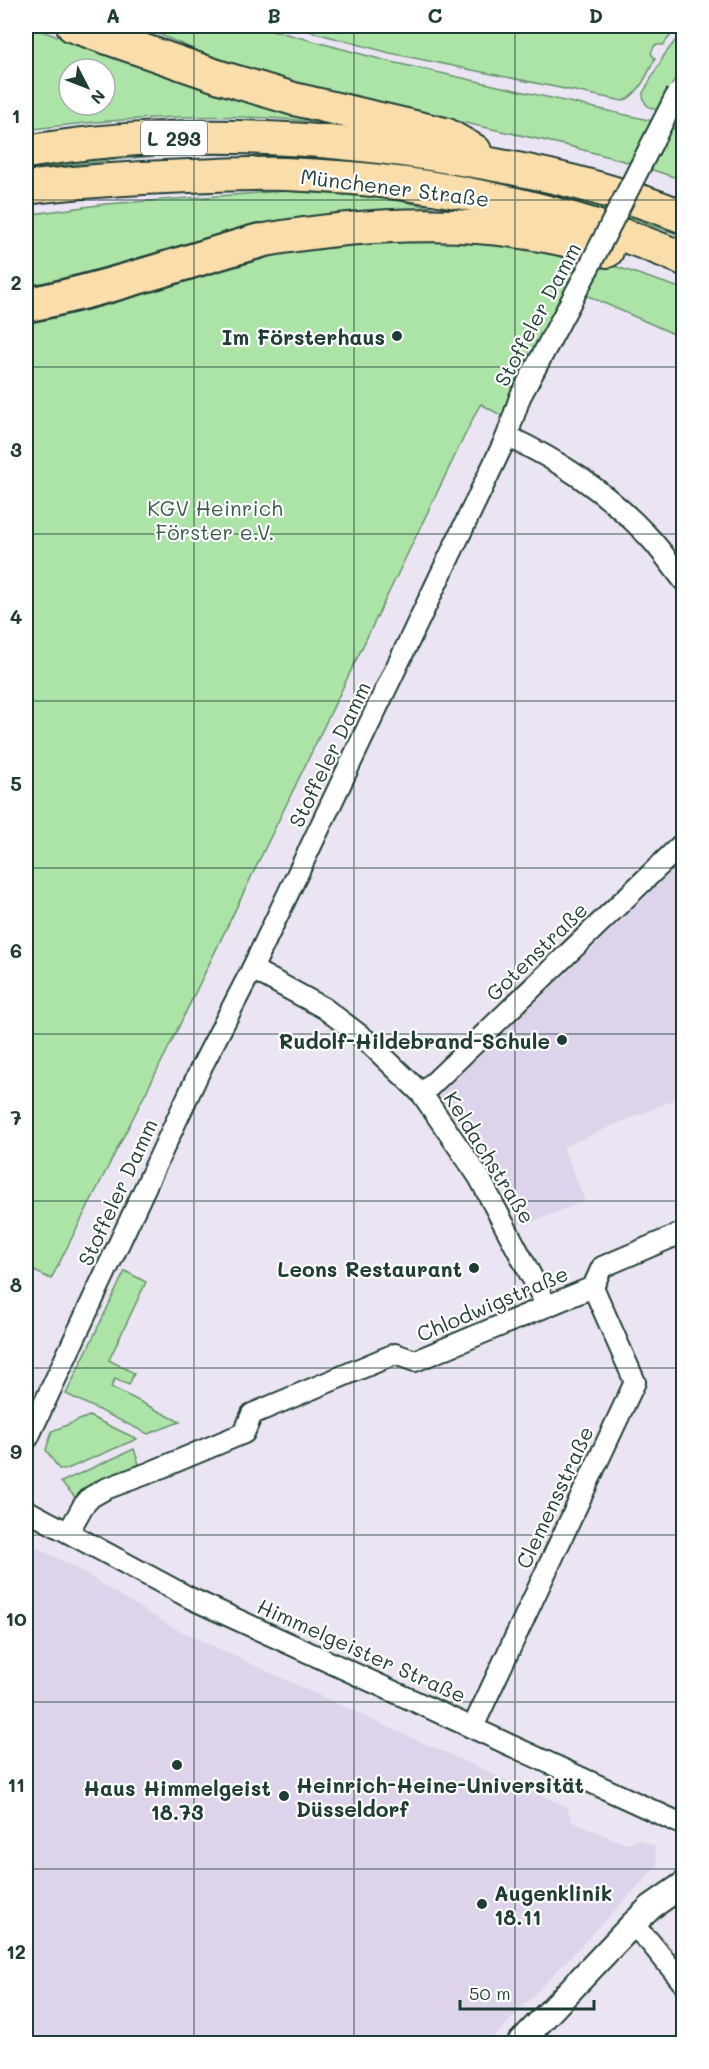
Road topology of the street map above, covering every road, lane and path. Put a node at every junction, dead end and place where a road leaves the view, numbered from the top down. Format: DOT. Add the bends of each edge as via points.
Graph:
graph roads {
  1 [pos="73,26"];
  2 [pos="677,94"];
  3 [pos="26,152"];
  4 [pos="499,164"];
  5 [pos="26,188"];
  6 [pos="684,217"];
  7 [pos="259,241"];
  8 [pos="678,256"];
  9 [pos="26,305"];
  10 [pos="507,436"];
  11 [pos="684,581"];
  12 [pos="684,842"];
  13 [pos="252,969"];
  14 [pos="422,1094"];
  15 [pos="684,1232"];
  16 [pos="593,1287"];
  17 [pos="547,1306"];
  18 [pos="28,1438"];
  19 [pos="26,1510"];
  20 [pos="69,1531"];
  21 [pos="473,1727"];
  22 [pos="684,1825"];
  23 [pos="684,1884"];
  24 [pos="632,1925"];
  25 [pos="684,1984"];
  26 [pos="519,2043"];
  1 -- 4 [label="highway, L 293" via="294,99 445,134"];
  2 -- 10 [label="street, Stoffeler Damm, bridge" via="520,397"];
  3 -- 4 [label="highway, Münchener Straße / L 293" via="159,138 249,137 379,146"];
  4 -- 6 [label="highway, Münchener Straße / L 293" via="582,184"];
  5 -- 8 [label="highway, Münchener Straße / L 293" via="210,175 283,174 369,180 495,199 644,242"];
  7 -- 8 [label="highway" via="382,225 473,226 562,240 639,261"];
  7 -- 9 [label="highway" via="69,297"];
  10 -- 11 [label="street" via="595,487 648,535"];
  10 -- 13 [label="street, Stoffeler Damm"];
  12 -- 14 [label="street, Gotenstraße"];
  13 -- 14 [label="street, Keldachstraße" via="278,981 365,1039"];
  13 -- 18 [label="street, Stoffeler Damm" via="202,1066"];
  14 -- 17 [label="street, Keldachstraße" via="479,1177"];
  15 -- 16 [label="street, Chlodwigstraße" via="602,1267"];
  16 -- 17 [label="street, Chlodwigstraße"];
  16 -- 21 [label="street, Clemensstraße" via="635,1382"];
  17 -- 20 [label="street, Chlodwigstraße" via="415,1361 395,1353 252,1414 244,1433 92,1497"];
  19 -- 20 [label="street, Himmelgeister Straße"];
  20 -- 21 [label="street, Himmelgeister Straße" via="190,1598"];
  21 -- 22 [label="street, Himmelgeister Straße"];
  23 -- 24 [label="street"];
  24 -- 25 [label="street"];
  24 -- 26 [label="street"];
}
